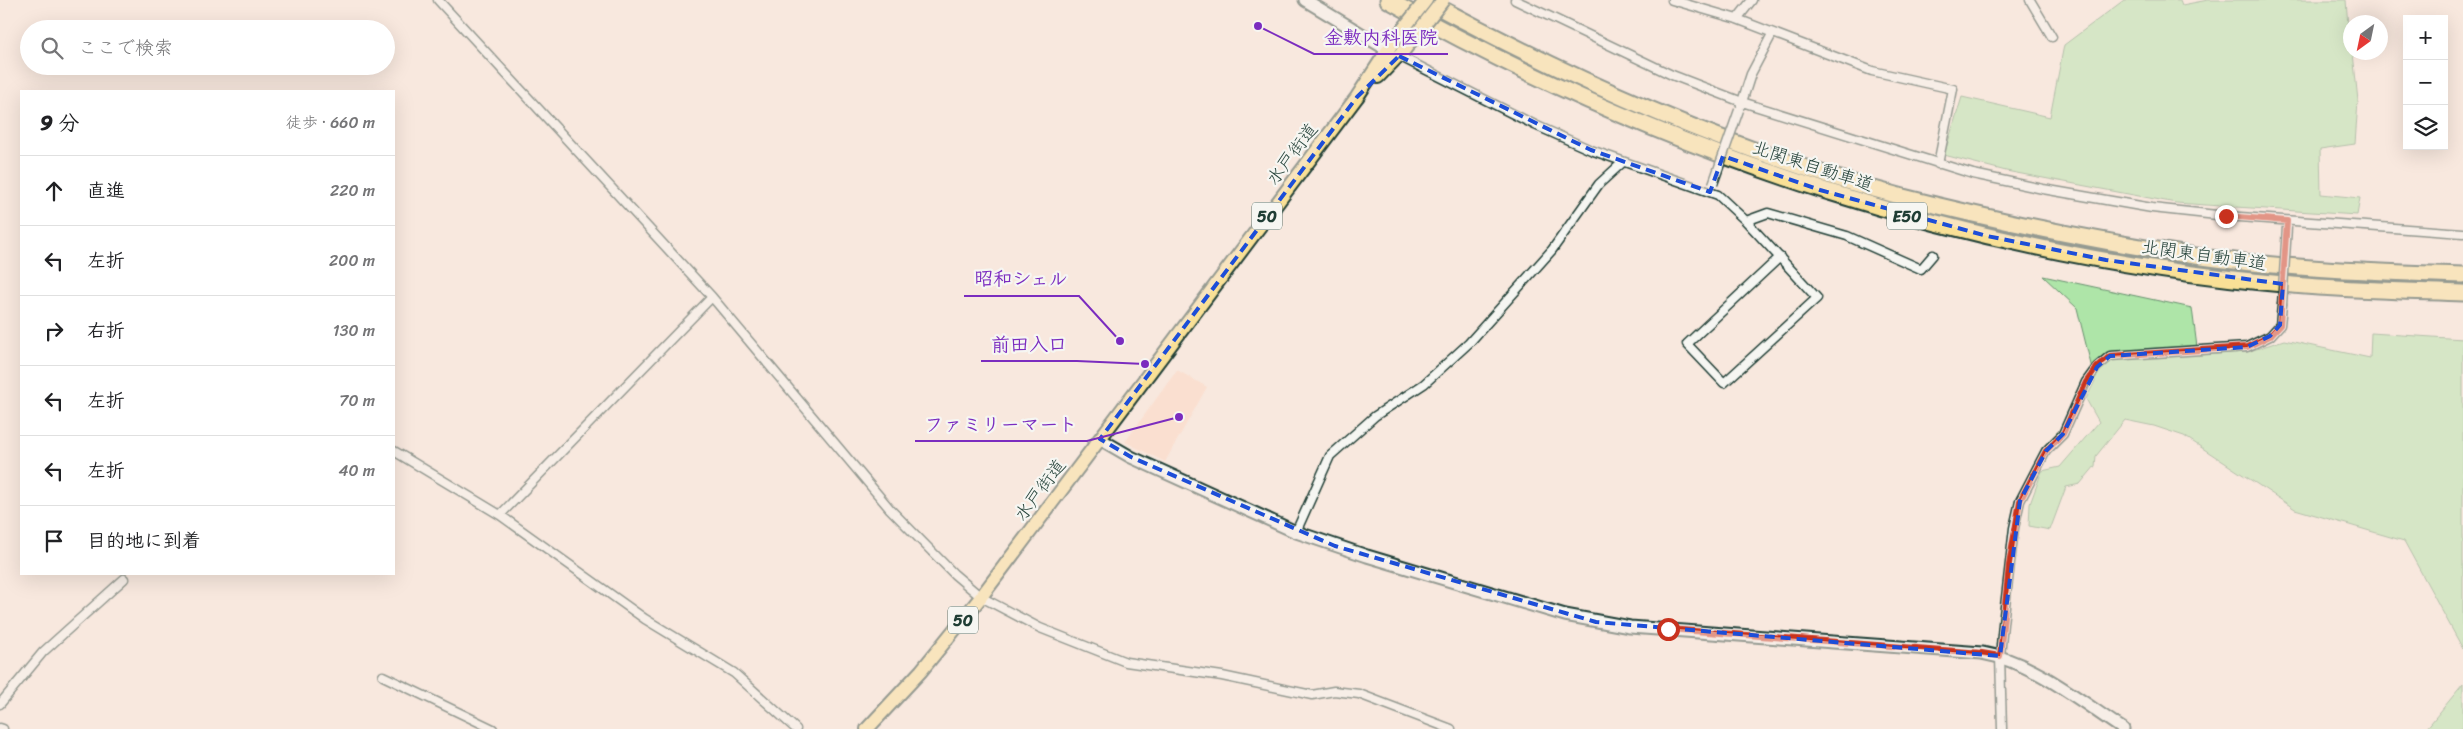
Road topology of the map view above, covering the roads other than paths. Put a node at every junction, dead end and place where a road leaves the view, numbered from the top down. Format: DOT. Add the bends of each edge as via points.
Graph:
graph roads {
  1 [pos="438,0"];
  2 [pos="1305,0"];
  3 [pos="1388,0"];
  4 [pos="1426,0"];
  5 [pos="1442,0"];
  6 [pos="1515,0"];
  7 [pos="1672,0"];
  8 [pos="1752,0"];
  9 [pos="2030,0"];
  10 [pos="1737,19"];
  11 [pos="1772,34"];
  12 [pos="2052,37"];
  13 [pos="1396,50"];
  14 [pos="1741,106"];
  15 [pos="1623,162"];
  16 [pos="1938,164"];
  17 [pos="1710,192"];
  18 [pos="1746,221"];
  19 [pos="2287,224"];
  20 [pos="2463,233"];
  21 [pos="1933,255"];
  22 [pos="1780,256"];
  23 [pos="2463,275"];
  24 [pos="2463,293"];
  25 [pos="712,297"];
  26 [pos="1100,439"];
  27 [pos="395,452"];
  28 [pos="500,515"];
  29 [pos="1296,532"];
  30 [pos="124,579"];
  31 [pos="981,597"];
  32 [pos="2000,656"];
  33 [pos="383,676"];
  34 [pos="0,704"];
  35 [pos="1429,725"];
  36 [pos="490,728"];
  37 [pos="796,729"];
  38 [pos="867,729"];
  39 [pos="1451,729"];
  40 [pos="2002,729"];
  41 [pos="2124,729"];
  1 -- 25 [label="street"];
  2 -- 13 [label="street"];
  3 -- 24 [label="highway, 北関東自動車道 / E50" via="1472,46 1567,92 1662,132 1820,190 1898,214 2106,260 2202,275 2293,285"];
  4 -- 13 [label="main road, 水戸街道 / 50, bridge"];
  4 -- 23 [label="highway, 北関東自動車道 / E50" via="1567,72 1667,116 1752,148 1901,196 2109,242 2204,257 2296,267"];
  5 -- 13 [label="main road, 水戸街道 / 50, bridge"];
  6 -- 14 [label="street"];
  7 -- 10 [label="street"];
  8 -- 10 [label="street"];
  9 -- 12 [label="street"];
  10 -- 11 [label="street"];
  11 -- 14 [label="street" via="1751,74"];
  11 -- 16 [label="street" via="1872,71 1953,89"];
  13 -- 15 [label="street" via="1535,125"];
  13 -- 26 [label="main road, 水戸街道 / 50"];
  14 -- 16 [label="street"];
  14 -- 17 [label="street, bridge"];
  15 -- 17 [label="street"];
  15 -- 29 [label="street" via="1599,184 1552,250 1469,343 1424,384 1375,416 1330,456"];
  16 -- 19 [label="street" via="2042,189 2152,208"];
  17 -- 18 [label="street" via="1723,199"];
  18 -- 21 [label="street" via="1768,213 1847,236 1921,269"];
  18 -- 22 [label="street"];
  19 -- 20 [label="street"];
  19 -- 32 [label="street, bridge" via="2280,325 2270,336 2247,347 2110,356 2086,382 2063,434 2046,451 2020,501 2009,565"];
  22 -- 22 [label="street" via="1687,344 1724,383 1817,298"];
  25 -- 28 [label="street"];
  25 -- 31 [label="street" via="890,509"];
  26 -- 29 [label="street" via="1131,457"];
  26 -- 31 [label="main road, 水戸街道 / 50"];
  27 -- 28 [label="street"];
  28 -- 37 [label="street" via="645,619 734,673"];
  29 -- 32 [label="street" via="1367,556 1596,622"];
  30 -- 34 [label="street" via="43,652"];
  31 -- 35 [label="street" via="1040,628 1126,662 1222,676 1312,695 1334,691 1360,694"];
  31 -- 38 [label="main road, 水戸街道 / 50" via="921,671"];
  32 -- 40 [label="street"];
  32 -- 41 [label="street" via="2043,678"];
  33 -- 36 [label="street"];
  35 -- 39 [label="street"];
}
